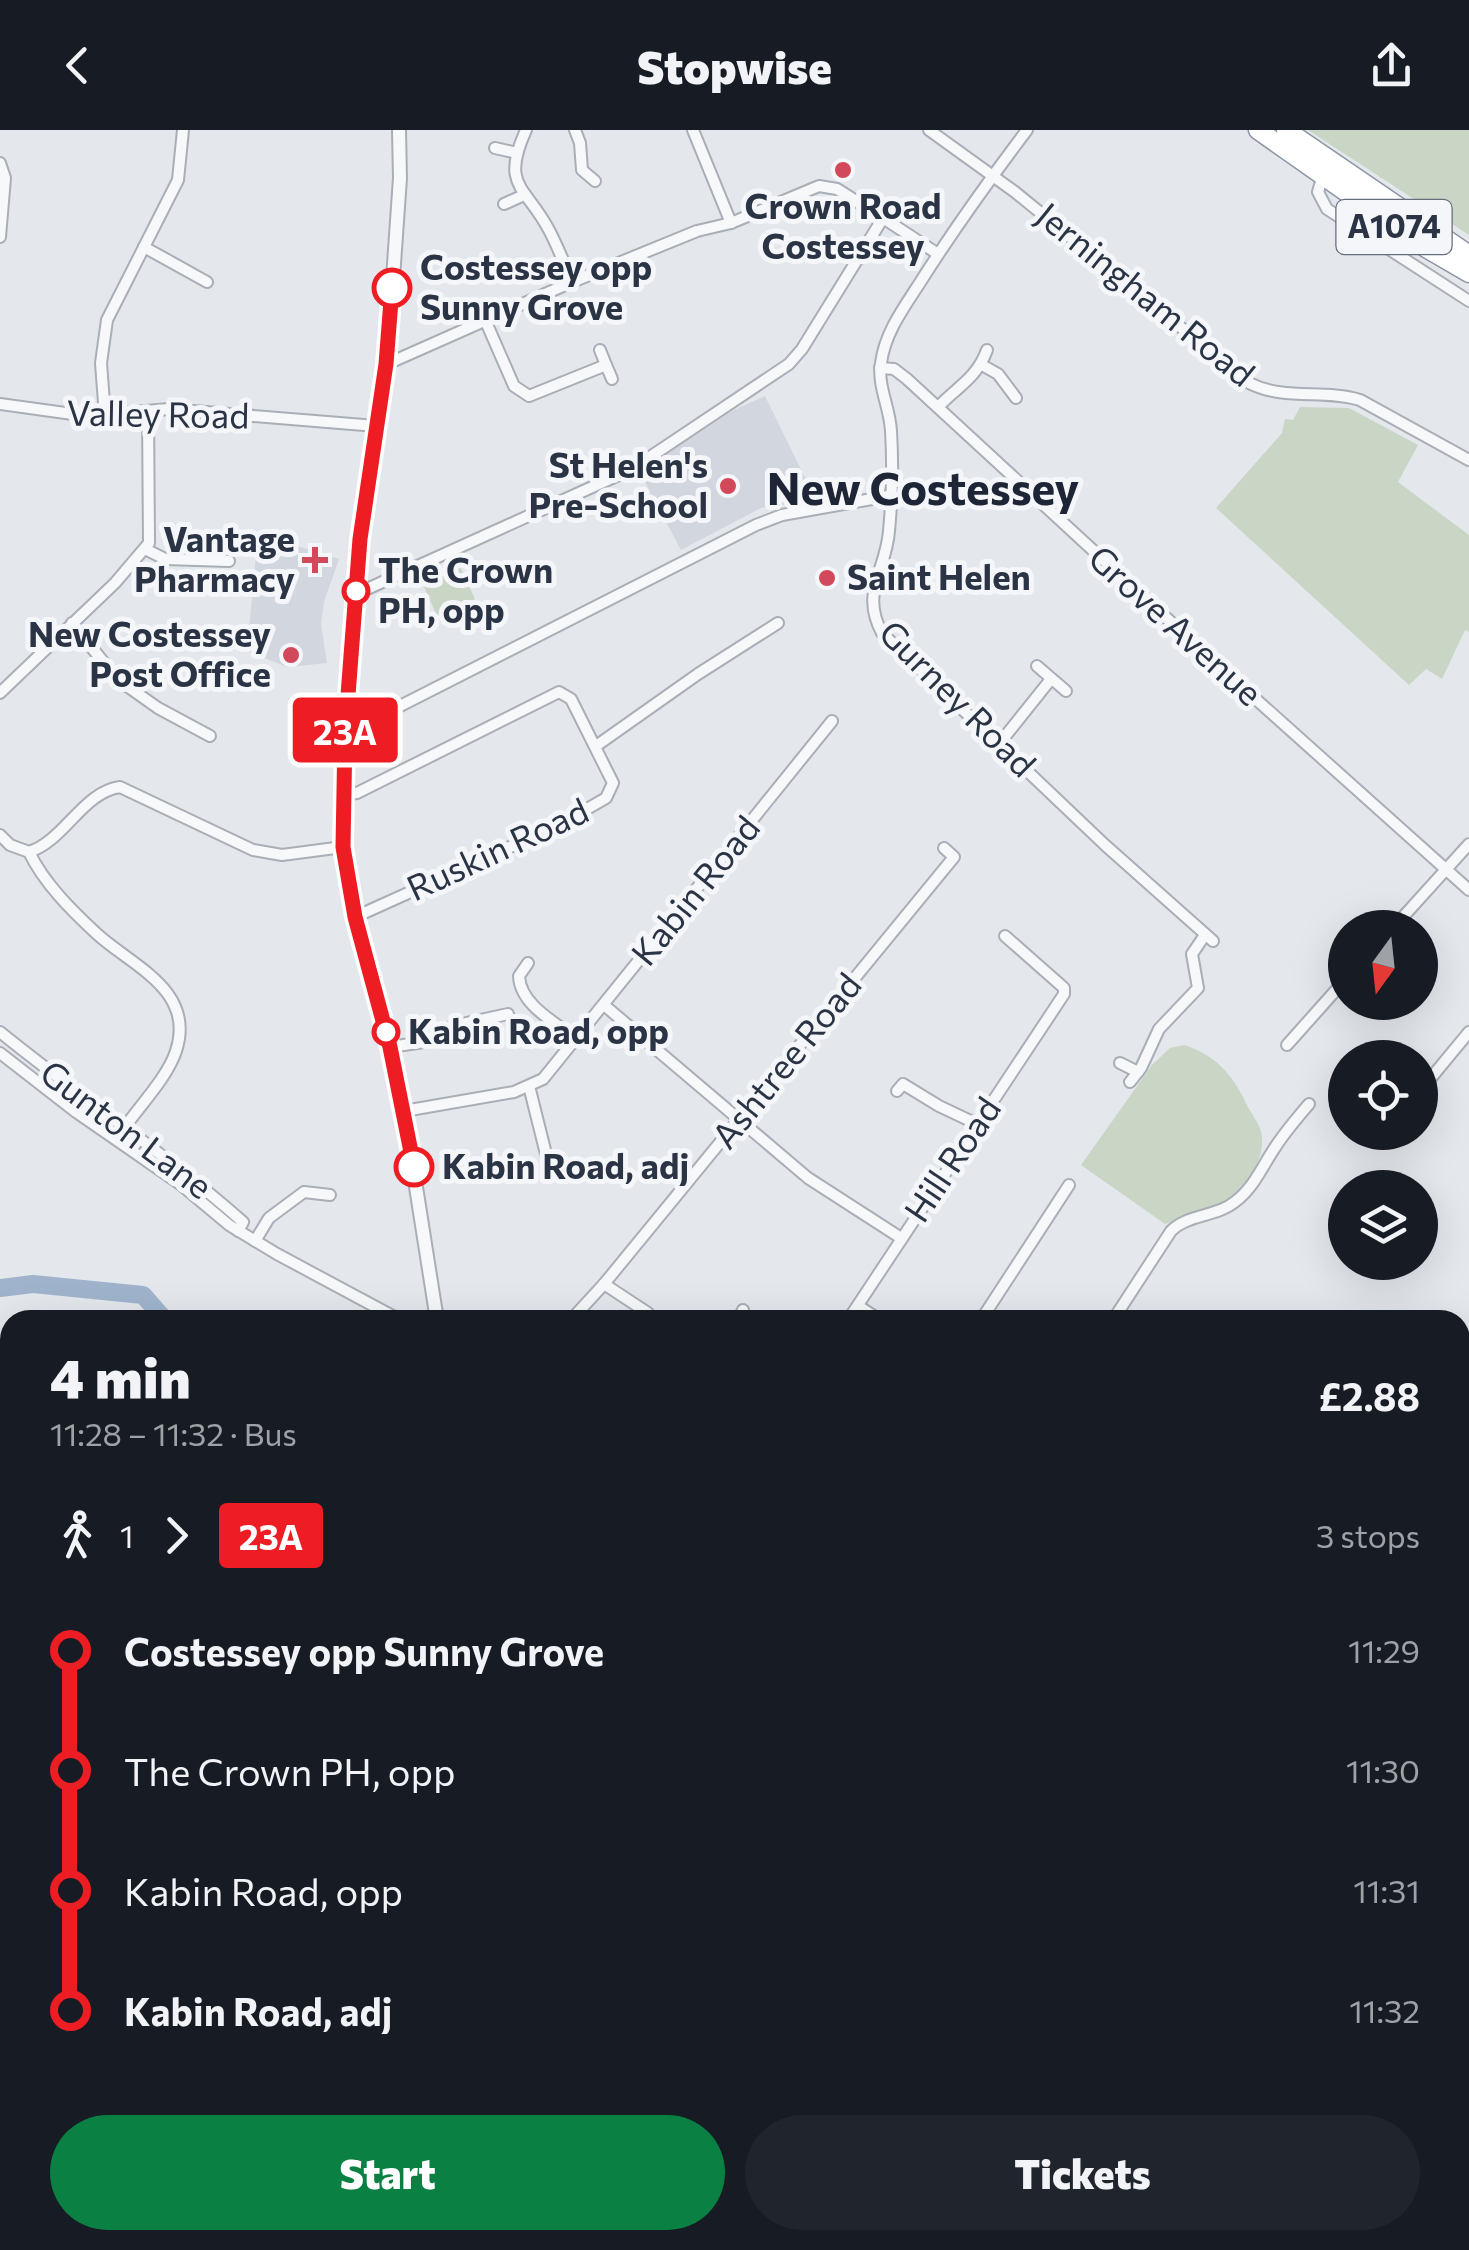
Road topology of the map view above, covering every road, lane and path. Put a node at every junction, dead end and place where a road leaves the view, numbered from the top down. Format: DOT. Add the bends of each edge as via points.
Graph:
graph roads {
  1 [pos="184,130"];
  2 [pos="399,130"];
  3 [pos="526,130"];
  4 [pos="575,130"];
  5 [pos="693,130"];
  6 [pos="929,130"];
  7 [pos="1027,130"];
  8 [pos="1258,130"];
  9 [pos="1286,130"];
  10 [pos="495,148"];
  11 [pos="517,154"];
  12 [pos="0,163"];
  13 [pos="1328,168"];
  14 [pos="992,175"];
  15 [pos="595,182"];
  16 [pos="524,195"];
  17 [pos="504,204"];
  18 [pos="883,218"];
  19 [pos="731,223"];
  20 [pos="0,237"];
  21 [pos="144,248"];
  22 [pos="938,254"];
  23 [pos="1469,255"];
  24 [pos="1469,273"];
  25 [pos="208,282"];
  26 [pos="572,282"];
  27 [pos="1469,300"];
  28 [pos="486,322"];
  29 [pos="600,350"];
  30 [pos="988,350"];
  31 [pos="386,364"];
  32 [pos="606,365"];
  33 [pos="982,366"];
  34 [pos="880,368"];
  35 [pos="612,379"];
  36 [pos="1016,398"];
  37 [pos="0,404"];
  38 [pos="938,407"];
  39 [pos="148,412"];
  40 [pos="106,416"];
  41 [pos="376,426"];
  42 [pos="1469,460"];
  43 [pos="889,496"];
  44 [pos="145,549"];
  45 [pos="222,556"];
  46 [pos="356,594"];
  47 [pos="72,623"];
  48 [pos="778,624"];
  49 [pos="1037,666"];
  50 [pos="1052,678"];
  51 [pos="0,692"];
  52 [pos="1066,692"];
  53 [pos="204,717"];
  54 [pos="832,721"];
  55 [pos="198,730"];
  56 [pos="345,734"];
  57 [pos="210,736"];
  58 [pos="999,744"];
  59 [pos="596,746"];
  60 [pos="342,795"];
  61 [pos="0,835"];
  62 [pos="1469,844"];
  63 [pos="343,847"];
  64 [pos="944,848"];
  65 [pos="28,852"];
  66 [pos="1445,869"];
  67 [pos="1469,890"];
  68 [pos="1409,910"];
  69 [pos="355,917"];
  70 [pos="1011,936"];
  71 [pos="528,962"];
  72 [pos="505,980"];
  73 [pos="521,990"];
  74 [pos="1328,999"];
  75 [pos="604,1005"];
  76 [pos="508,1014"];
  77 [pos="0,1032"];
  78 [pos="1469,1032"];
  79 [pos="577,1039"];
  80 [pos="1287,1045"];
  81 [pos="390,1047"];
  82 [pos="0,1053"];
  83 [pos="1438,1062"];
  84 [pos="1120,1063"];
  85 [pos="529,1086"];
  86 [pos="897,1090"];
  87 [pos="1308,1104"];
  88 [pos="404,1110"];
  89 [pos="740,1118"];
  90 [pos="976,1124"];
  91 [pos="125,1127"];
  92 [pos="551,1174"];
  93 [pos="1069,1185"];
  94 [pos="330,1195"];
  95 [pos="238,1231"];
  96 [pos="900,1238"];
  97 [pos="255,1241"];
  98 [pos="604,1284"];
  99 [pos="858,1306"];
  100 [pos="382,1310"];
  101 [pos="435,1310"];
  102 [pos="581,1310"];
  103 [pos="643,1310"];
  104 [pos="855,1310"];
  105 [pos="864,1310"];
  106 [pos="988,1310"];
  107 [pos="1120,1310"];
  1 -- 21 [label="street" via="178,180"];
  2 -- 31 [label="street"];
  3 -- 11 [label="street"];
  4 -- 15 [label="street" via="576,170"];
  5 -- 19 [label="street"];
  6 -- 14 [label="street, Jerningham Road"];
  7 -- 14 [label="street, Gurney Road"];
  8 -- 13 [label="highway, A1074"];
  9 -- 13 [label="highway, A1074"];
  10 -- 11 [label="street"];
  11 -- 16 [label="street" via="515,179"];
  12 -- 20 [label="street"];
  13 -- 23 [label="highway, A1074"];
  13 -- 24 [label="highway, A1074" via="1426,248"];
  13 -- 27 [label="street" via="1319,199 1327,209"];
  14 -- 22 [label="street, Gurney Road"];
  14 -- 42 [label="street, Jerningham Road" via="1249,383 1281,394 1360,400"];
  16 -- 17 [label="street"];
  16 -- 26 [label="street"];
  18 -- 19 [label="street" via="829,185"];
  18 -- 22 [label="street"];
  18 -- 46 [label="street" via="790,364 632,468"];
  19 -- 26 [label="street"];
  21 -- 25 [label="street"];
  21 -- 40 [label="street" via="102,338"];
  22 -- 34 [label="street, Gurney Road" via="895,322"];
  26 -- 28 [label="street"];
  28 -- 31 [label="street"];
  28 -- 32 [label="street" via="521,394"];
  29 -- 32 [label="street"];
  30 -- 33 [label="street"];
  31 -- 41 [label="street"];
  32 -- 35 [label="street"];
  33 -- 36 [label="street" via="998,374"];
  33 -- 38 [label="street"];
  34 -- 38 [label="street, Grove Avenue" via="899,372"];
  34 -- 43 [label="street, Gurney Road" via="891,430"];
  37 -- 40 [label="street, Valley Road"];
  38 -- 66 [label="street, Grove Avenue"];
  39 -- 40 [label="street, Valley Road"];
  39 -- 41 [label="street, Valley Road"];
  39 -- 44 [label="street" via="151,535"];
  41 -- 46 [label="street"];
  43 -- 56 [label="street" via="756,525"];
  43 -- 58 [label="street, Gurney Road" via="885,559 871,595 874,618"];
  44 -- 45 [label="street" via="165,559"];
  44 -- 47 [label="street"];
  46 -- 56 [label="street"];
  47 -- 51 [label="street"];
  47 -- 55 [label="street" via="117,679"];
  48 -- 59 [label="street, Ruskin Road"];
  49 -- 50 [label="street"];
  50 -- 52 [label="street"];
  50 -- 58 [label="street"];
  53 -- 55 [label="street"];
  54 -- 75 [label="street, Kabin Road" via="829,735"];
  55 -- 57 [label="street"];
  56 -- 60 [label="street"];
  58 -- 84 [label="street, Gurney Road" via="1209,938 1192,954 1198,988 1160,1029 1134,1077"];
  59 -- 60 [label="street" via="571,699 559,692"];
  59 -- 69 [label="street, Ruskin Road" via="612,776 606,798"];
  60 -- 63 [label="street"];
  61 -- 65 [label="street"];
  62 -- 66 [label="street"];
  63 -- 65 [label="street" via="282,855 253,850 120,787"];
  63 -- 69 [label="street"];
  64 -- 89 [label="street, Ashtree Road" via="954,857"];
  65 -- 91 [label="street" via="96,934 156,978 178,1015 176,1051"];
  66 -- 67 [label="street, Grove Avenue"];
  66 -- 68 [label="street"];
  69 -- 81 [label="street"];
  70 -- 90 [label="street, Hill Road" via="1064,988 1064,1004"];
  71 -- 73 [label="street" via="519,976"];
  72 -- 73 [label="street"];
  73 -- 79 [label="street"];
  74 -- 80 [label="street"];
  75 -- 79 [label="street, Kabin Road"];
  75 -- 89 [label="street"];
  76 -- 81 [label="street" via="453,1026 431,1042"];
  77 -- 91 [label="street, Gunton Lane"];
  78 -- 83 [label="street"];
  79 -- 85 [label="street, Kabin Road" via="544,1079"];
  81 -- 88 [label="street"];
  82 -- 95 [label="street, Gunton Lane"];
  85 -- 88 [label="street"];
  85 -- 92 [label="street"];
  86 -- 90 [label="street" via="903,1084"];
  87 -- 107 [label="street" via="1237,1201 1171,1231"];
  88 -- 101 [label="street"];
  89 -- 96 [label="street" via="808,1178"];
  89 -- 98 [label="street, Ashtree Road"];
  90 -- 96 [label="street, Hill Road"];
  91 -- 95 [label="street, Gunton Lane" via="232,1211 243,1222"];
  93 -- 106 [label="street"];
  94 -- 97 [label="street" via="304,1192 269,1218"];
  95 -- 97 [label="street, Gunton Lane"];
  96 -- 99 [label="street, Hill Road"];
  97 -- 100 [label="street, Gunton Lane"];
  98 -- 102 [label="street, Ashtree Road"];
  98 -- 103 [label="street"];
  99 -- 104 [label="street, Hill Road"];
  99 -- 105 [label="street"];
}
